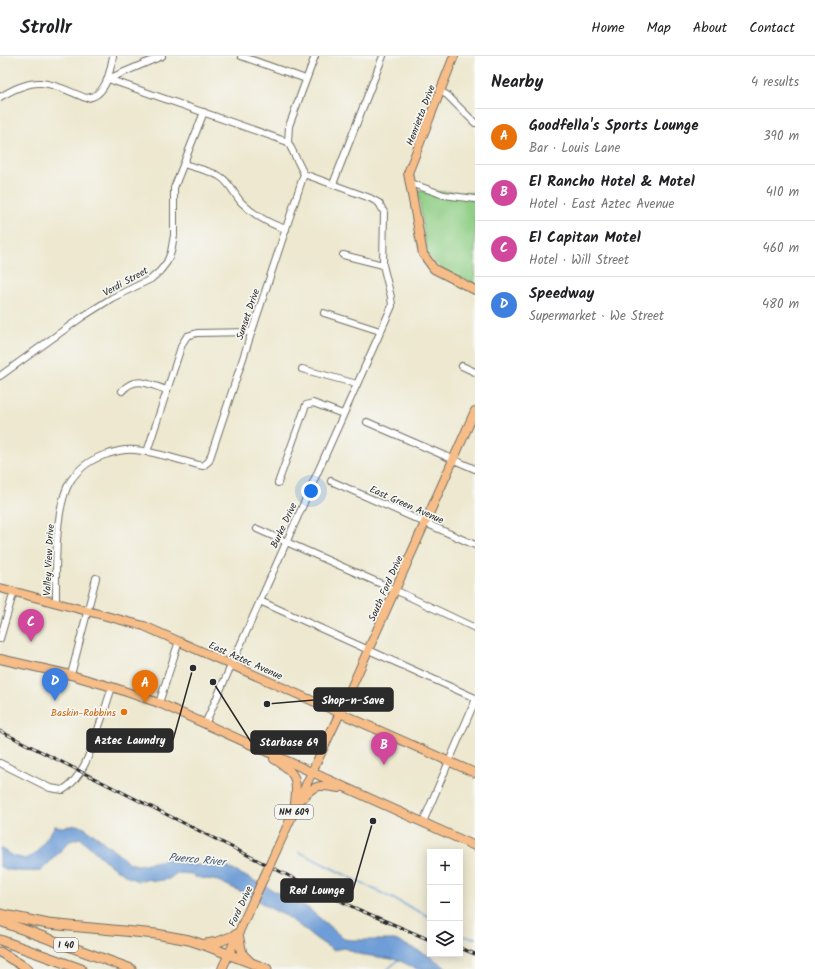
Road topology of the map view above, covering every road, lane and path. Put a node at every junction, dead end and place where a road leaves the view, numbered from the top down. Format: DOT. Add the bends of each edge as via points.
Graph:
graph roads {
  1 [pos="113,56"];
  2 [pos="162,56"];
  3 [pos="242,56"];
  4 [pos="315,56"];
  5 [pos="383,56"];
  6 [pos="454,56"];
  7 [pos="108,79"];
  8 [pos="306,79"];
  9 [pos="440,91"];
  10 [pos="0,97"];
  11 [pos="204,112"];
  12 [pos="475,123"];
  13 [pos="288,142"];
  14 [pos="184,164"];
  15 [pos="304,174"];
  16 [pos="410,182"];
  17 [pos="334,184"];
  18 [pos="475,199"];
  19 [pos="286,229"];
  20 [pos="343,255"];
  21 [pos="383,265"];
  22 [pos="475,290"];
  23 [pos="324,314"];
  24 [pos="380,330"];
  25 [pos="252,332"];
  26 [pos="462,366"];
  27 [pos="302,369"];
  28 [pos="475,372"];
  29 [pos="0,376"];
  30 [pos="357,384"];
  31 [pos="167,390"];
  32 [pos="122,391"];
  33 [pos="475,411"];
  34 [pos="343,414"];
  35 [pos="367,422"];
  36 [pos="147,452"];
  37 [pos="453,460"];
  38 [pos="209,461"];
  39 [pos="475,469"];
  40 [pos="331,481"];
  41 [pos="278,483"];
  42 [pos="425,523"];
  43 [pos="257,529"];
  44 [pos="286,542"];
  45 [pos="475,546"];
  46 [pos="96,578"];
  47 [pos="0,588"];
  48 [pos="395,590"];
  49 [pos="14,591"];
  50 [pos="260,601"];
  51 [pos="56,603"];
  52 [pos="87,610"];
  53 [pos="475,628"];
  54 [pos="0,639"];
  55 [pos="179,641"];
  56 [pos="368,650"];
  57 [pos="0,659"];
  58 [pos="232,665"];
  59 [pos="71,675"];
  60 [pos="112,687"];
  61 [pos="475,698"];
  62 [pos="475,701"];
  63 [pos="159,704"];
  64 [pos="340,713"];
  65 [pos="205,724"];
  66 [pos="233,736"];
  67 [pos="449,762"];
  68 [pos="0,763"];
  69 [pos="312,772"];
  70 [pos="475,773"];
  71 [pos="365,796"];
  72 [pos="294,811"];
  73 [pos="423,822"];
  74 [pos="475,846"];
  75 [pos="0,914"];
  76 [pos="0,921"];
  77 [pos="240,930"];
  78 [pos="0,940"];
  79 [pos="189,940"];
  80 [pos="0,952"];
  81 [pos="228,955"];
  82 [pos="263,968"];
  83 [pos="28,969"];
  84 [pos="81,969"];
  85 [pos="132,969"];
  86 [pos="222,969"];
  1 -- 7 [label="street"];
  2 -- 7 [label="street"];
  3 -- 8 [label="street"];
  4 -- 8 [label="street"];
  5 -- 17 [label="street"];
  6 -- 9 [label="main road, Henrietta Drive"];
  7 -- 10 [label="street" via="98,95 93,98 41,83 31,84"];
  7 -- 11 [label="street"];
  8 -- 13 [label="street" via="289,126"];
  9 -- 12 [label="street"];
  9 -- 16 [label="main road, Henrietta Drive" via="408,173"];
  11 -- 13 [label="street"];
  11 -- 14 [label="street, Verdi Street"];
  13 -- 15 [label="street"];
  14 -- 19 [label="street" via="220,176 253,213 273,225"];
  14 -- 29 [label="street, Verdi Street" via="174,188 174,235 171,252 160,271 151,279 112,298 82,317"];
  15 -- 17 [label="street, Burke Drive"];
  15 -- 19 [label="street, Sunset Drive"];
  16 -- 18 [label="street" via="444,195"];
  16 -- 22 [label="main road, Henrietta Drive" via="423,254 434,269"];
  17 -- 21 [label="street, Burke Drive" via="379,203 384,212"];
  19 -- 25 [label="street, Sunset Drive"];
  20 -- 21 [label="street"];
  21 -- 24 [label="street, Burke Drive" via="392,306"];
  23 -- 24 [label="street"];
  24 -- 30 [label="street, Burke Drive"];
  25 -- 31 [label="street" via="198,333 187,336"];
  25 -- 38 [label="street, Sunset Drive"];
  26 -- 28 [label="street"];
  27 -- 30 [label="street"];
  30 -- 34 [label="street, Burke Drive"];
  31 -- 32 [label="street" via="134,382"];
  31 -- 36 [label="street"];
  33 -- 37 [label="main road, South Ford Drive"];
  34 -- 41 [label="street" via="313,403 306,406"];
  34 -- 44 [label="street, Burke Drive"];
  35 -- 37 [label="street"];
  36 -- 38 [label="street, Valley View Drive" via="203,466"];
  36 -- 51 [label="street, Valley View Drive" via="124,450 103,455 84,465 70,481 62,505 57,538"];
  37 -- 39 [label="street"];
  37 -- 42 [label="main road, South Ford Drive"];
  40 -- 42 [label="street, East Green Avenue"];
  42 -- 45 [label="street, East Green Avenue"];
  42 -- 48 [label="main road, South Ford Drive"];
  43 -- 44 [label="street"];
  44 -- 48 [label="street"];
  44 -- 50 [label="street, Burke Drive"];
  46 -- 52 [label="street"];
  47 -- 49 [label="main road, East Aztec Avenue"];
  48 -- 53 [label="street"];
  48 -- 56 [label="main road, South Ford Drive"];
  49 -- 51 [label="main road, East Aztec Avenue"];
  49 -- 54 [label="street"];
  50 -- 56 [label="street"];
  50 -- 58 [label="street, Burke Drive"];
  51 -- 52 [label="main road, East Aztec Avenue"];
  52 -- 55 [label="main road, East Aztec Avenue" via="144,626"];
  52 -- 59 [label="street"];
  55 -- 58 [label="main road, East Aztec Avenue"];
  55 -- 63 [label="street"];
  56 -- 61 [label="street"];
  56 -- 64 [label="main road, South Ford Drive"];
  57 -- 59 [label="main road"];
  58 -- 64 [label="main road, East Aztec Avenue"];
  58 -- 65 [label="street, Burke Drive"];
  59 -- 60 [label="main road"];
  60 -- 63 [label="main road"];
  60 -- 68 [label="street" via="90,750 73,782 63,790 50,788"];
  62 -- 67 [label="street"];
  63 -- 65 [label="main road"];
  64 -- 67 [label="main road, East Aztec Avenue"];
  64 -- 69 [label="main road, South Ford Drive"];
  65 -- 66 [label="main road"];
  66 -- 69 [label="main road"];
  66 -- 72 [label="main road" via="277,762 293,775 297,787"];
  67 -- 70 [label="main road, East Aztec Avenue"];
  67 -- 73 [label="street"];
  69 -- 71 [label="main road"];
  69 -- 72 [label="main road, NM 609"];
  71 -- 72 [label="main road" via="341,788 314,787"];
  71 -- 73 [label="main road"];
  72 -- 77 [label="main road, Ford Drive / NM 609, bridge"];
  73 -- 74 [label="main road"];
  75 -- 79 [label="highway" via="48,924 156,934"];
  76 -- 85 [label="highway, I 40"];
  77 -- 79 [label="highway" via="226,940 211,944"];
  77 -- 81 [label="main road, Ford Drive / NM 609"];
  77 -- 82 [label="highway" via="242,954 246,960"];
  78 -- 84 [label="highway, I 40"];
  79 -- 81 [label="highway"];
  80 -- 83 [label="highway"];
  81 -- 82 [label="highway"];
  81 -- 86 [label="main road, Ford Drive / NM 609"];
}
